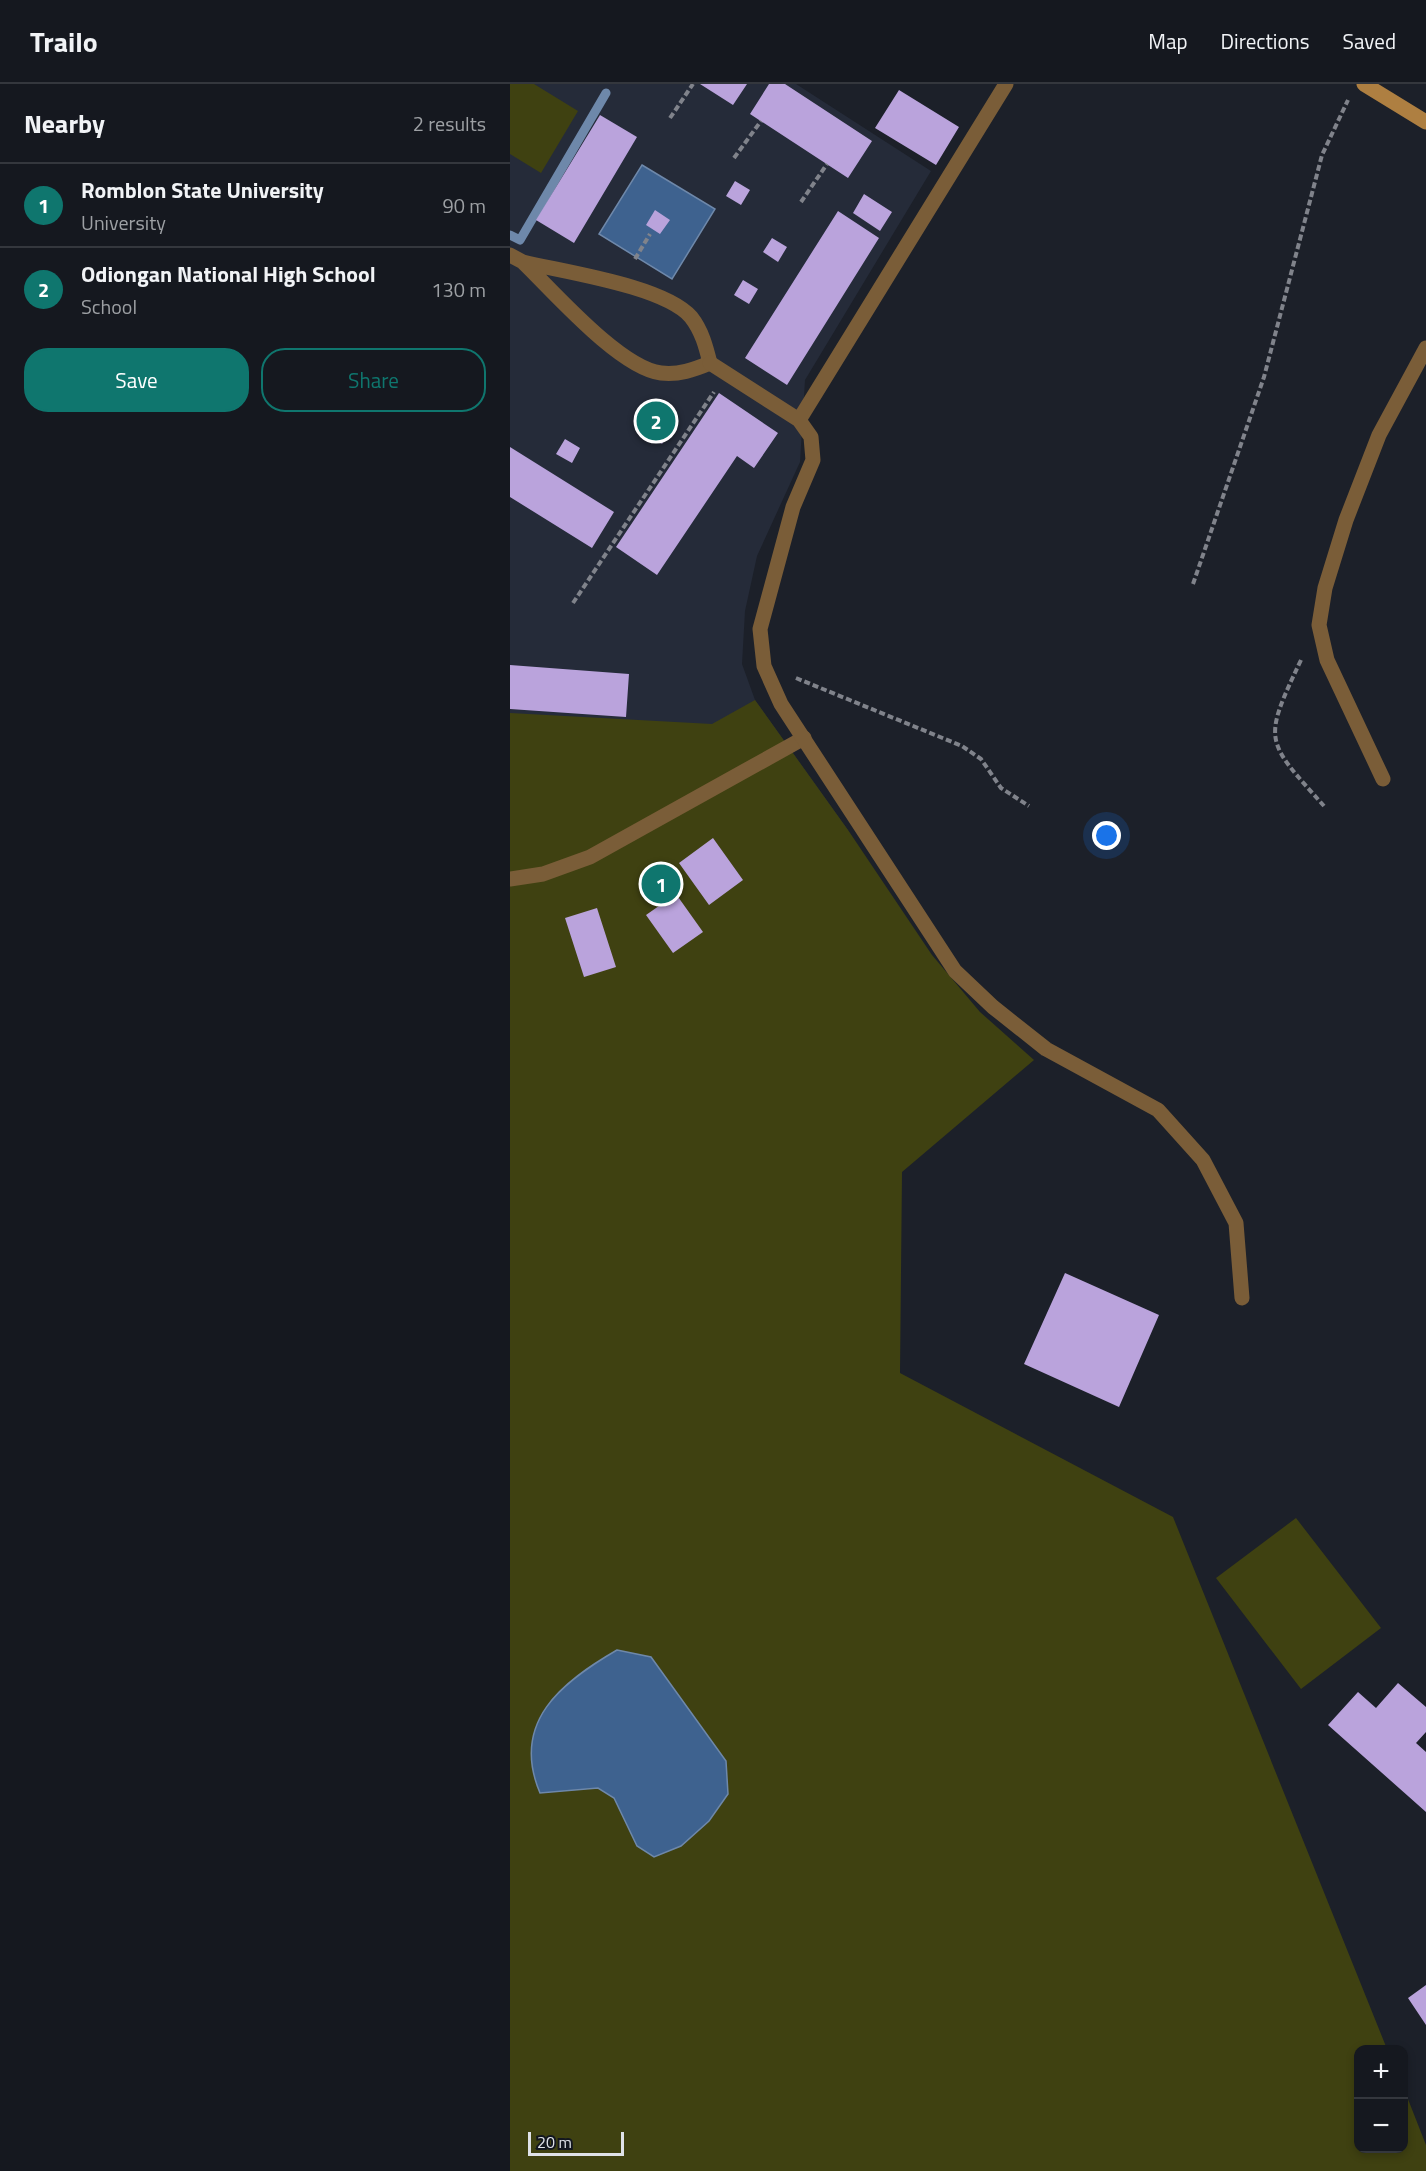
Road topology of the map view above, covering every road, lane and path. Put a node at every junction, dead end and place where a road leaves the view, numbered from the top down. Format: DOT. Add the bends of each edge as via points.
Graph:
graph roads {
  1 [pos="693,84"];
  2 [pos="1006,84"];
  3 [pos="1358,88"];
  4 [pos="670,118"];
  5 [pos="761,121"];
  6 [pos="1426,122"];
  7 [pos="734,158"];
  8 [pos="827,164"];
  9 [pos="801,202"];
  10 [pos="650,234"];
  11 [pos="516,258"];
  12 [pos="635,260"];
  13 [pos="1426,348"];
  14 [pos="710,363"];
  15 [pos="726,374"];
  16 [pos="800,420"];
  17 [pos="1193,584"];
  18 [pos="573,603"];
  19 [pos="1318,625"];
  20 [pos="764,666"];
  21 [pos="804,738"];
  22 [pos="1383,779"];
  23 [pos="1029,806"];
  24 [pos="1324,806"];
  25 [pos="510,879"];
  26 [pos="1242,1298"];
  1 -- 4 [label="path"];
  2 -- 16 [label="street"];
  3 -- 6 [label="main road"];
  3 -- 17 [label="path" via="1322,155 1264,377"];
  5 -- 7 [label="path"];
  8 -- 9 [label="path"];
  10 -- 12 [label="path"];
  11 -- 14 [label="street" via="668,300 690,317 705,340"];
  11 -- 14 [label="street" via="609,345 634,363 660,373 687,373"];
  13 -- 19 [label="street" via="1379,435 1324,588"];
  14 -- 15 [label="street"];
  15 -- 16 [label="street"];
  15 -- 18 [label="path"];
  16 -- 20 [label="street" via="811,437 813,460 793,507 774,570 760,629"];
  19 -- 22 [label="street" via="1326,660"];
  19 -- 24 [label="path" via="1274,724 1275,744 1282,759"];
  20 -- 21 [label="street" via="781,704"];
  20 -- 23 [label="path" via="962,746 981,759 1001,788"];
  21 -- 25 [label="street" via="590,856 543,874"];
  21 -- 26 [label="street" via="955,970 993,1007 1046,1049 1158,1110 1203,1160 1236,1223"];
}
